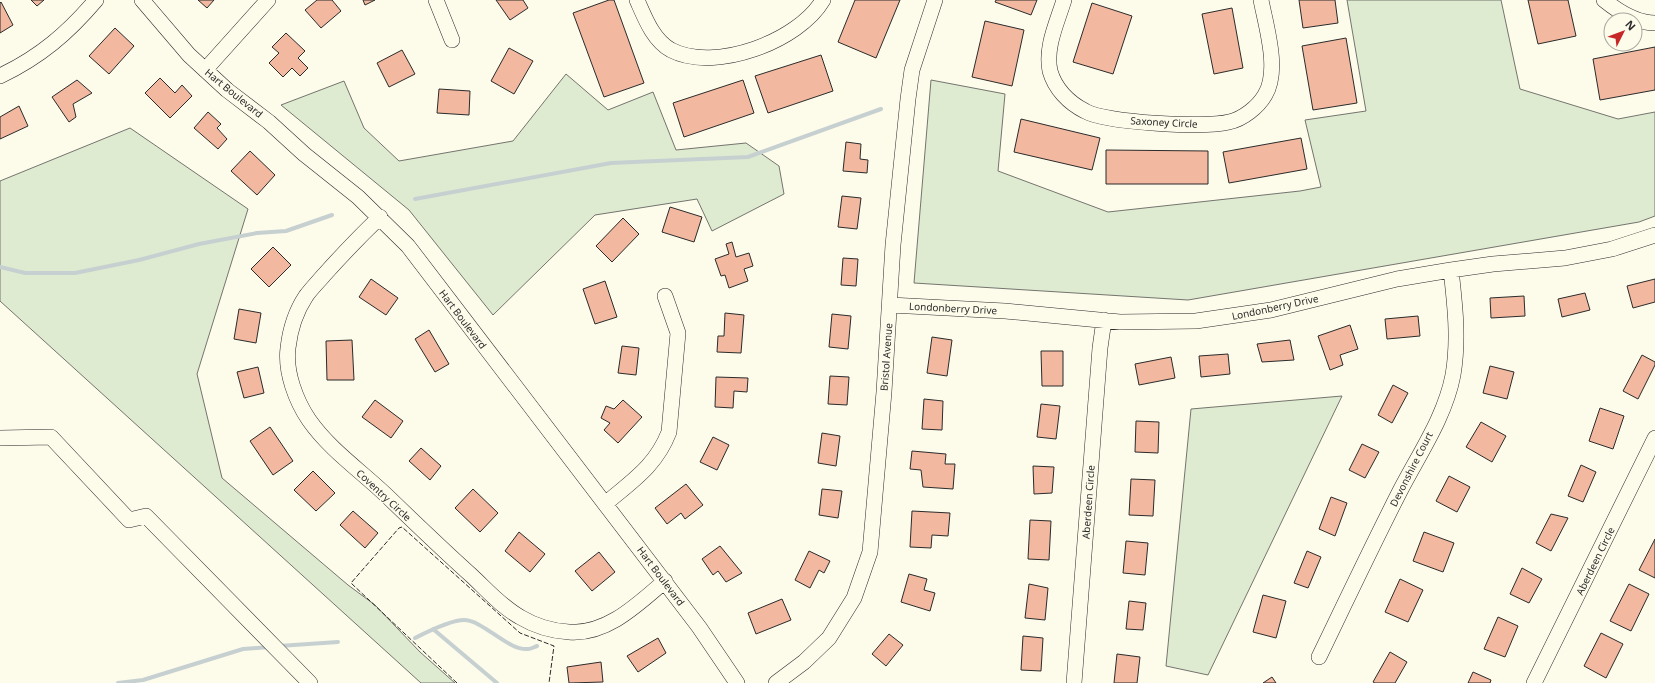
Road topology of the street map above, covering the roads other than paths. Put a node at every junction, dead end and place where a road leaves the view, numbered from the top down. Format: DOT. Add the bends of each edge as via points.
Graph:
graph roads {
  1 [pos="96,0"];
  2 [pos="142,0"];
  3 [pos="268,0"];
  4 [pos="436,0"];
  5 [pos="637,0"];
  6 [pos="823,0"];
  7 [pos="935,0"];
  8 [pos="1064,0"];
  9 [pos="1261,0"];
  10 [pos="1604,0"];
  11 [pos="1655,23"];
  12 [pos="452,40"];
  13 [pos="205,70"];
  14 [pos="0,76"];
  15 [pos="380,217"];
  16 [pos="1655,235"];
  17 [pos="1451,270"];
  18 [pos="665,296"];
  19 [pos="890,305"];
  20 [pos="1104,320"];
  21 [pos="0,438"];
  22 [pos="1655,438"];
  23 [pos="605,504"];
  24 [pos="665,581"];
  25 [pos="1319,657"];
  26 [pos="310,683"];
  27 [pos="737,683"];
  28 [pos="776,683"];
  29 [pos="1074,683"];
  30 [pos="1534,683"];
  1 -- 14 [label="street" via="52,45"];
  2 -- 13 [label="street, Hart Boulevard" via="174,39"];
  3 -- 13 [label="street"];
  4 -- 12 [label="street"];
  5 -- 6 [label="street" via="657,38 671,50 686,55 715,58 738,54 785,36 810,18"];
  7 -- 19 [label="street, Bristol Avenue" via="912,70 893,245"];
  8 -- 9 [label="street, Saxoney Circle" via="1048,55 1051,72 1058,88 1070,102 1086,112 1104,117 1192,124 1230,122 1258,105 1266,94 1272,69 1272,56"];
  10 -- 11 [label="street" via="1616,10 1633,18"];
  13 -- 15 [label="street, Hart Boulevard"];
  15 -- 23 [label="street, Hart Boulevard" via="415,255"];
  15 -- 24 [label="street, Coventry Circle" via="306,295 297,312 288,350 289,367 292,384 309,420 336,450 502,604 536,626 553,631 571,632 590,630 608,624 637,606"];
  16 -- 17 [label="street, Londonberry Drive" via="1612,249 1565,258"];
  17 -- 20 [label="street, Londonberry Drive" via="1397,279 1271,310 1221,318 1170,322"];
  17 -- 25 [label="street, Devonshire Court" via="1457,335 1447,396 1439,417"];
  18 -- 23 [label="street" via="678,333 669,432 663,448 652,462"];
  19 -- 20 [label="street, Londonberry Drive" via="1005,311"];
  19 -- 28 [label="street, Bristol Avenue" via="870,552 854,598 829,638 804,662"];
  20 -- 29 [label="street, Aberdeen Circle"];
  21 -- 26 [label="street" via="51,437 129,520 146,516"];
  22 -- 30 [label="street, Aberdeen Circle"];
  23 -- 24 [label="street, Hart Boulevard"];
  24 -- 27 [label="street, Hart Boulevard"];
}
